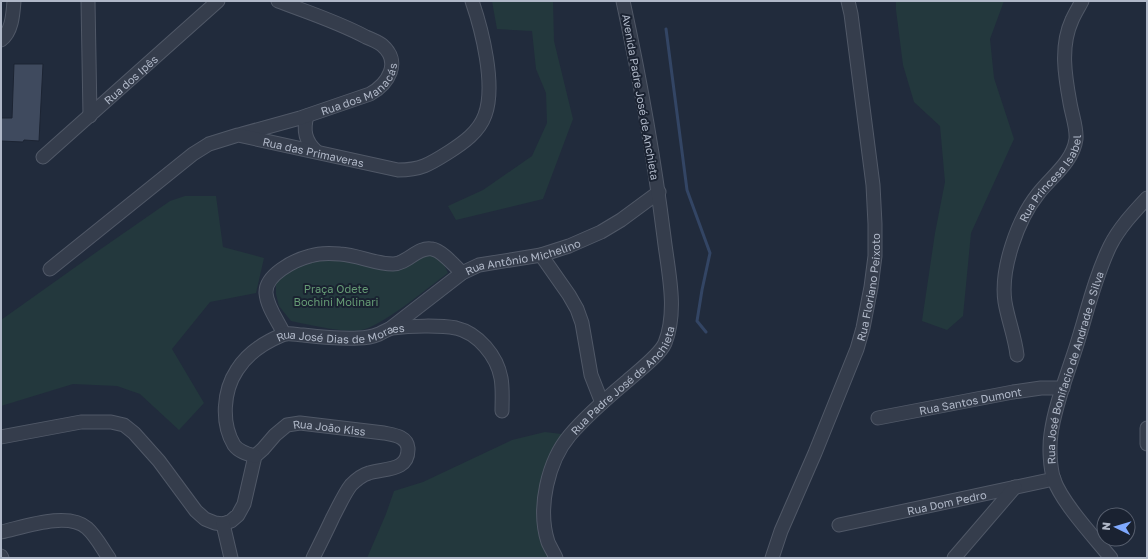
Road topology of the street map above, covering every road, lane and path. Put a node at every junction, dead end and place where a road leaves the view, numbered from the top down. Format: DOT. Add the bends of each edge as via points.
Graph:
graph roads {
  1 [pos="14,1"];
  2 [pos="88,1"];
  3 [pos="218,1"];
  4 [pos="278,1"];
  5 [pos="472,1"];
  6 [pos="623,1"];
  7 [pos="848,1"];
  8 [pos="1082,1"];
  9 [pos="1,40"];
  10 [pos="90,116"];
  11 [pos="307,116"];
  12 [pos="238,135"];
  13 [pos="316,151"];
  14 [pos="42,158"];
  15 [pos="659,192"];
  16 [pos="1147,198"];
  17 [pos="541,255"];
  18 [pos="50,269"];
  19 [pos="462,273"];
  20 [pos="391,328"];
  21 [pos="284,334"];
  22 [pos="1017,355"];
  23 [pos="1063,388"];
  24 [pos="602,403"];
  25 [pos="502,411"];
  26 [pos="878,418"];
  27 [pos="1147,428"];
  28 [pos="1,437"];
  29 [pos="1147,444"];
  30 [pos="255,456"];
  31 [pos="1054,479"];
  32 [pos="1015,487"];
  33 [pos="223,524"];
  34 [pos="839,525"];
  35 [pos="1,532"];
  36 [pos="109,558"];
  37 [pos="231,558"];
  38 [pos="313,558"];
  39 [pos="556,558"];
  40 [pos="772,558"];
  41 [pos="954,558"];
  42 [pos="1111,558"];
  1 -- 9 [label="street" via="9,30"];
  2 -- 10 [label="street"];
  3 -- 10 [label="street, Rua dos Ipês"];
  4 -- 11 [label="street, Rua dos Manacás" via="355,31 382,45 392,62 391,73 378,89"];
  5 -- 13 [label="street, Rua das Primaveras" via="484,50 488,103 485,116 465,141 413,170 382,167"];
  6 -- 15 [label="street, Avenida Padre José de Anchieta" via="645,104"];
  7 -- 40 [label="street, Rua Floriano Peixoto" via="873,185 875,256 871,287 857,350"];
  8 -- 22 [label="street, Rua Princesa Isabel" via="1072,20 1064,59 1066,84 1076,131 1074,145 1066,162 1025,213 1014,238 1006,273 1005,302"];
  10 -- 14 [label="street, Rua dos Ipês"];
  11 -- 12 [label="street, Rua dos Manacás"];
  11 -- 13 [label="street" via="304,124 307,141"];
  12 -- 13 [label="street, Rua das Primaveras"];
  12 -- 18 [label="street, Rua das Primaveras" via="209,144 193,154"];
  15 -- 17 [label="street, Rua Antônio Michelino" via="601,232"];
  15 -- 24 [label="street, Rua Padre José de Anchieta" via="671,293 672,315 669,331 664,346"];
  16 -- 23 [label="street, Rua José Bonifacio de Andrade e Silva" via="1124,223 1110,246"];
  17 -- 19 [label="street, Rua Antônio Michelino" via="479,265"];
  17 -- 24 [label="street" via="577,309 591,375"];
  19 -- 20 [label="street, Rua Antônio Michelino"];
  19 -- 21 [label="street" via="439,252 430,248 397,264 340,254 308,256 284,267 272,276 267,284 268,303"];
  20 -- 21 [label="street, Rua José Dias de Moraes" via="363,338"];
  20 -- 25 [label="street, Rua José Dias de Moraes" via="437,326 457,328 471,334 487,348 496,362 501,376"];
  21 -- 30 [label="street, Rua José Dias de Moraes" via="251,354 237,370 225,404 226,425 235,446"];
  23 -- 26 [label="street, Rua Santos Dumont" via="1013,392"];
  23 -- 31 [label="street, Rua José Bonifacio de Andrade e Silva" via="1051,435 1050,456"];
  24 -- 39 [label="street, Rua Padre José de Anchieta" via="570,435 553,463 546,486 544,524 548,542"];
  27 -- 29 [label="street"];
  28 -- 33 [label="street" via="81,422 111,422 124,425 159,461 196,510 205,519"];
  30 -- 33 [label="street" via="244,504 238,515"];
  30 -- 38 [label="street, Rua João Kiss" via="287,425 300,423 384,433 404,440 408,447 407,456 396,468 369,473 352,484"];
  31 -- 32 [label="street, Rua Dom Pedro"];
  31 -- 42 [label="street, Rua José Bonifacio de Andrade e Silva" via="1071,507"];
  32 -- 34 [label="street, Rua Dom Pedro"];
  32 -- 41 [label="street"];
  33 -- 37 [label="street"];
  35 -- 36 [label="street" via="51,521 77,522 87,528"];
}
